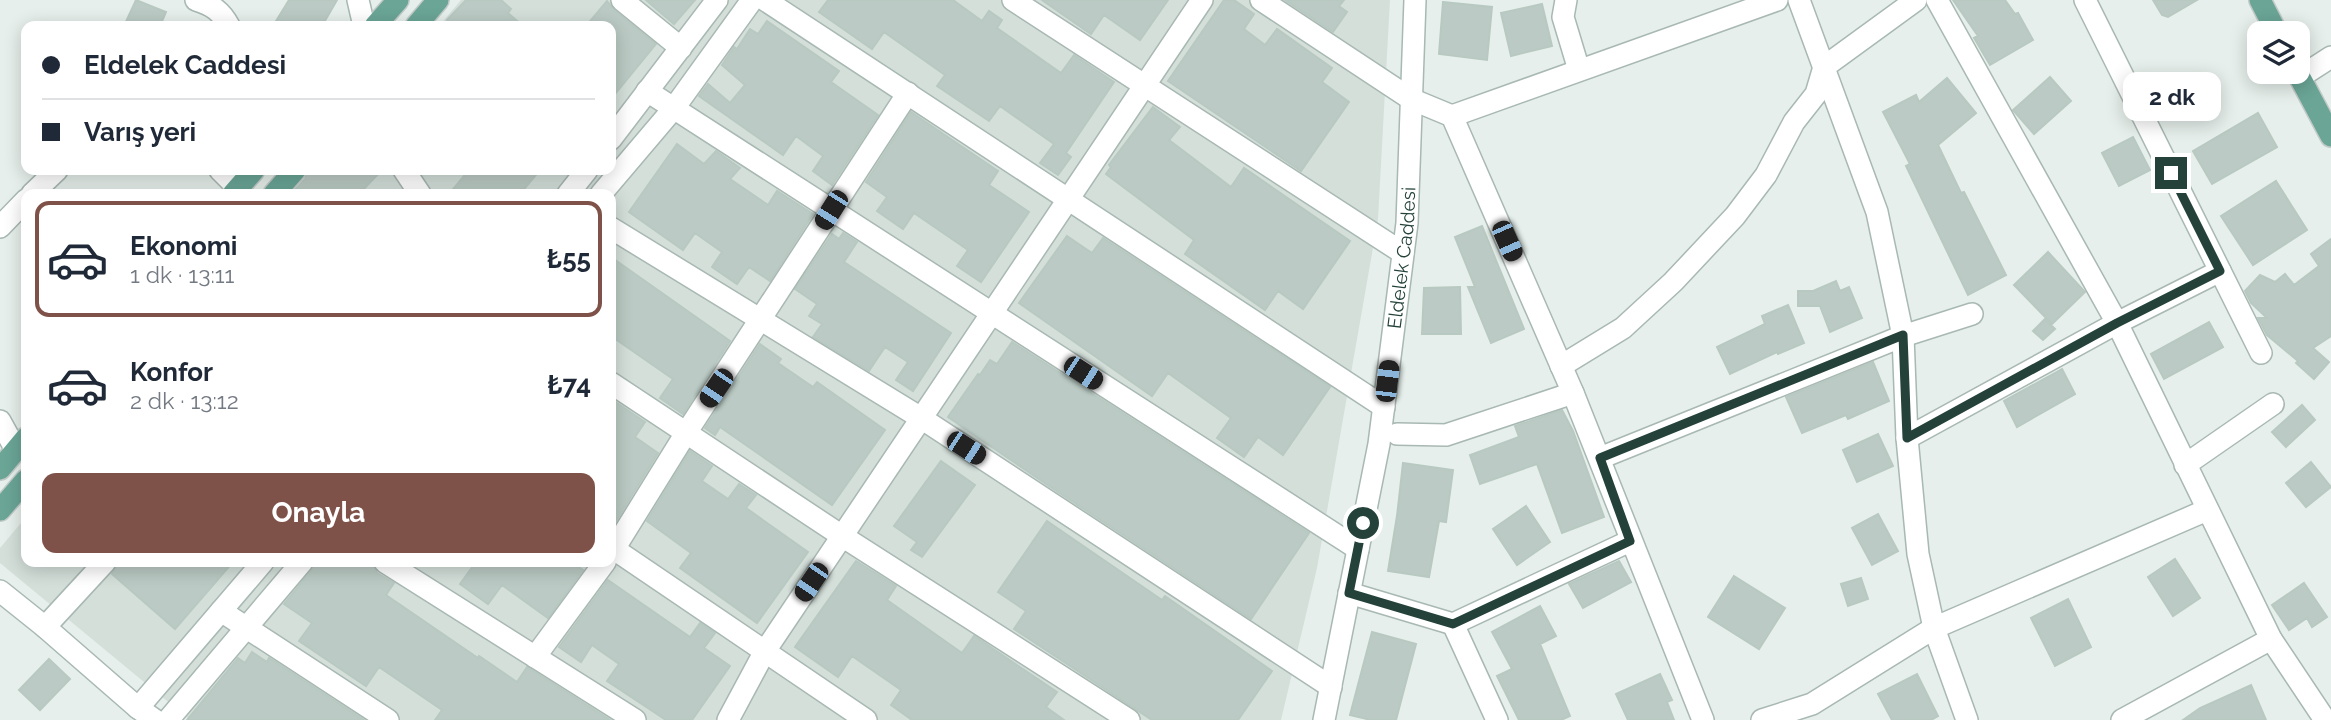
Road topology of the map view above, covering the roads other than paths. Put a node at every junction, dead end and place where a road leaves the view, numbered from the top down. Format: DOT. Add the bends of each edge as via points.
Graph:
graph roads {
  1 [pos="196,0"];
  2 [pos="358,0"];
  3 [pos="398,0"];
  4 [pos="438,0"];
  5 [pos="622,0"];
  6 [pos="717,0"];
  7 [pos="752,0"];
  8 [pos="765,0"];
  9 [pos="1013,0"];
  10 [pos="1202,0"];
  11 [pos="1261,0"];
  12 [pos="1415,0"];
  13 [pos="1566,0"];
  14 [pos="1777,0"];
  15 [pos="1799,0"];
  16 [pos="1916,0"];
  17 [pos="1937,0"];
  18 [pos="2085,0"];
  19 [pos="2260,0"];
  20 [pos="226,21"];
  21 [pos="362,21"];
  22 [pos="380,21"];
  23 [pos="420,21"];
  24 [pos="2271,21"];
  25 [pos="681,48"];
  26 [pos="2331,57"];
  27 [pos="1824,67"];
  28 [pos="2310,69"];
  29 [pos="1579,70"];
  30 [pos="2304,84"];
  31 [pos="1144,87"];
  32 [pos="647,91"];
  33 [pos="908,93"];
  34 [pos="1411,99"];
  35 [pos="674,108"];
  36 [pos="1452,116"];
  37 [pos="616,132"];
  38 [pos="2331,136"];
  39 [pos="52,175"];
  40 [pos="224,175"];
  41 [pos="250,175"];
  42 [pos="291,175"];
  43 [pos="583,175"];
  44 [pos="37,189"];
  45 [pos="234,189"];
  46 [pos="238,189"];
  47 [pos="278,189"];
  48 [pos="572,189"];
  49 [pos="605,189"];
  50 [pos="1068,199"];
  51 [pos="21,205"];
  52 [pos="831,210"];
  53 [pos="0,227"];
  54 [pos="616,231"];
  55 [pos="1403,253"];
  56 [pos="2220,271"];
  57 [pos="991,314"];
  58 [pos="1972,314"];
  59 [pos="761,320"];
  60 [pos="2117,323"];
  61 [pos="1903,335"];
  62 [pos="2261,354"];
  63 [pos="1562,366"];
  64 [pos="616,386"];
  65 [pos="1573,393"];
  66 [pos="2273,404"];
  67 [pos="1384,407"];
  68 [pos="921,418"];
  69 [pos="0,421"];
  70 [pos="686,433"];
  71 [pos="1397,433"];
  72 [pos="1907,438"];
  73 [pos="21,444"];
  74 [pos="1600,458"];
  75 [pos="2185,465"];
  76 [pos="0,469"];
  77 [pos="21,486"];
  78 [pos="0,510"];
  79 [pos="2207,510"];
  80 [pos="842,536"];
  81 [pos="1630,541"];
  82 [pos="616,544"];
  83 [pos="1358,549"];
  84 [pos="616,557"];
  85 [pos="100,567"];
  86 [pos="259,567"];
  87 [pos="298,567"];
  88 [pos="393,567"];
  89 [pos="600,567"];
  90 [pos="0,591"];
  91 [pos="1349,593"];
  92 [pos="220,611"];
  93 [pos="1453,624"];
  94 [pos="45,627"];
  95 [pos="247,627"];
  96 [pos="1934,628"];
  97 [pos="2270,639"];
  98 [pos="765,651"];
  99 [pos="535,657"];
  100 [pos="1331,687"];
  101 [pos="154,717"];
  102 [pos="388,720"];
  103 [pos="635,720"];
  104 [pos="728,720"];
  105 [pos="866,720"];
  106 [pos="1129,720"];
  107 [pos="1324,720"];
  108 [pos="1497,720"];
  109 [pos="1703,720"];
  110 [pos="1762,720"];
  111 [pos="1967,720"];
  112 [pos="2122,720"];
  113 [pos="2325,720"];
  1 -- 20 [label="street" via="222,13"];
  2 -- 21 [label="street"];
  3 -- 22 [label="main road"];
  4 -- 23 [label="main road"];
  5 -- 25 [label="street"];
  6 -- 25 [label="street"];
  7 -- 35 [label="street"];
  8 -- 33 [label="street"];
  9 -- 31 [label="street"];
  10 -- 31 [label="street"];
  11 -- 34 [label="street"];
  12 -- 34 [label="street, Eldelek Caddesi"];
  13 -- 29 [label="street" via="1563,16"];
  14 -- 29 [label="street"];
  15 -- 27 [label="street"];
  16 -- 27 [label="street"];
  17 -- 60 [label="street"];
  18 -- 56 [label="street"];
  19 -- 24 [label="main road"];
  25 -- 32 [label="street"];
  26 -- 28 [label="street"];
  27 -- 61 [label="street" via="1877,212"];
  27 -- 63 [label="street" via="1815,94 1735,216 1623,328"];
  29 -- 36 [label="street"];
  30 -- 38 [label="main road"];
  31 -- 50 [label="street"];
  31 -- 55 [label="street"];
  32 -- 35 [label="street"];
  32 -- 37 [label="street"];
  33 -- 50 [label="street"];
  33 -- 52 [label="street"];
  34 -- 36 [label="street"];
  34 -- 55 [label="street, Eldelek Caddesi"];
  35 -- 49 [label="street"];
  35 -- 52 [label="street"];
  36 -- 63 [label="street"];
  39 -- 44 [label="street"];
  40 -- 45 [label="street"];
  41 -- 46 [label="main road"];
  42 -- 47 [label="main road"];
  43 -- 48 [label="street"];
  50 -- 57 [label="street"];
  50 -- 67 [label="street"];
  51 -- 53 [label="street"];
  52 -- 57 [label="street"];
  52 -- 59 [label="street"];
  54 -- 59 [label="street"];
  55 -- 67 [label="street, Eldelek Caddesi"];
  56 -- 60 [label="street"];
  56 -- 62 [label="street"];
  57 -- 68 [label="street"];
  57 -- 83 [label="street"];
  58 -- 61 [label="street"];
  59 -- 68 [label="street"];
  59 -- 70 [label="street"];
  60 -- 72 [label="street"];
  60 -- 75 [label="street"];
  61 -- 72 [label="street"];
  61 -- 74 [label="street"];
  63 -- 65 [label="street"];
  64 -- 70 [label="street"];
  65 -- 71 [label="street" via="1446,435"];
  65 -- 74 [label="street"];
  66 -- 75 [label="street"];
  67 -- 83 [label="street, Eldelek Caddesi"];
  68 -- 80 [label="street"];
  68 -- 100 [label="street"];
  69 -- 73 [label="street"];
  70 -- 80 [label="street"];
  70 -- 82 [label="street"];
  72 -- 96 [label="street" via="1918,554"];
  73 -- 76 [label="main road"];
  74 -- 81 [label="street"];
  75 -- 79 [label="street"];
  77 -- 78 [label="main road"];
  79 -- 96 [label="street"];
  79 -- 97 [label="street"];
  80 -- 98 [label="street"];
  80 -- 106 [label="street"];
  81 -- 93 [label="street"];
  81 -- 109 [label="street"];
  83 -- 91 [label="street, Eldelek Caddesi"];
  84 -- 98 [label="street"];
  85 -- 94 [label="street"];
  86 -- 92 [label="street"];
  87 -- 95 [label="street"];
  88 -- 99 [label="street"];
  89 -- 99 [label="street"];
  90 -- 94 [label="street"];
  91 -- 93 [label="street"];
  91 -- 100 [label="street, Eldelek Caddesi"];
  92 -- 95 [label="street"];
  92 -- 101 [label="street"];
  93 -- 108 [label="street"];
  94 -- 101 [label="street"];
  95 -- 101 [label="street"];
  95 -- 102 [label="street"];
  96 -- 110 [label="street" via="1812,704"];
  96 -- 111 [label="street"];
  97 -- 112 [label="street"];
  97 -- 113 [label="street"];
  98 -- 104 [label="street"];
  98 -- 105 [label="street"];
  99 -- 103 [label="street"];
  100 -- 107 [label="street, Eldelek Caddesi"];
}
